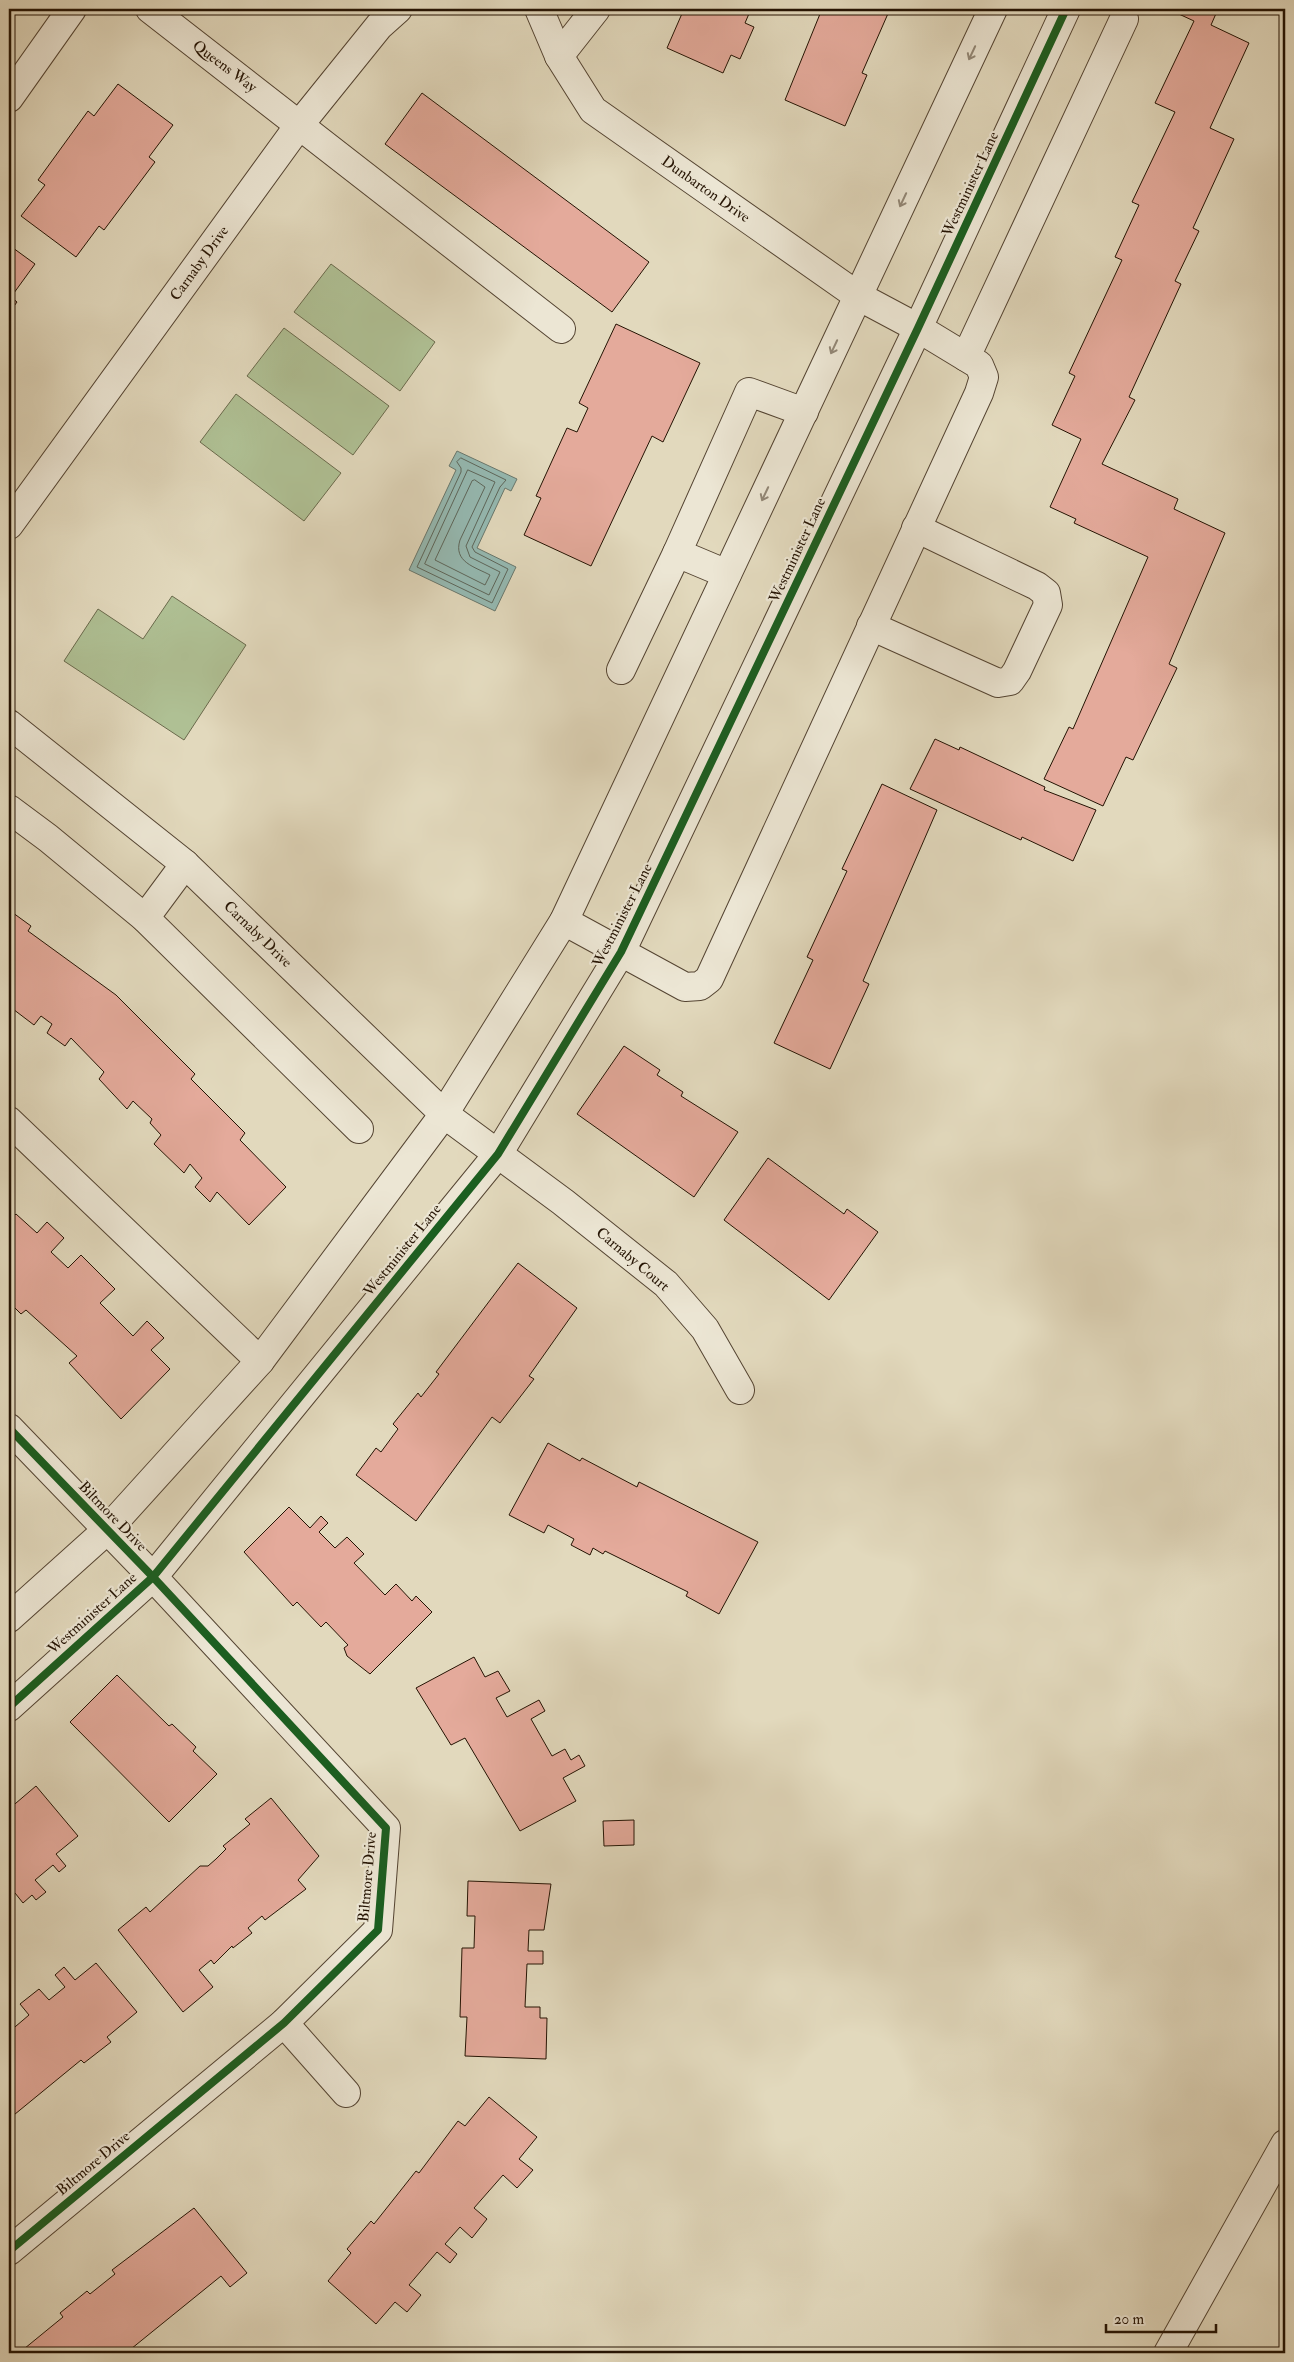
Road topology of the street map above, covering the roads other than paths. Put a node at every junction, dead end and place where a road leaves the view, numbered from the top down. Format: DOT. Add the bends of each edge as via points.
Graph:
graph roads {
  1 [pos="72,9"];
  2 [pos="150,9"];
  3 [pos="398,9"];
  4 [pos="539,9"];
  5 [pos="596,9"];
  6 [pos="993,9"];
  7 [pos="1066,9"];
  8 [pos="1124,19"];
  9 [pos="559,56"];
  10 [pos="9,98"];
  11 [pos="300,124"];
  12 [pos="858,296"];
  13 [pos="918,328"];
  14 [pos="561,330"];
  15 [pos="966,357"];
  16 [pos="804,412"];
  17 [pos="9,525"];
  18 [pos="916,528"];
  19 [pos="677,553"];
  20 [pos="727,574"];
  21 [pos="871,626"];
  22 [pos="621,670"];
  23 [pos="9,724"];
  24 [pos="9,809"];
  25 [pos="185,864"];
  26 [pos="145,918"];
  27 [pos="564,920"];
  28 [pos="621,952"];
  29 [pos="444,1114"];
  30 [pos="9,1121"];
  31 [pos="359,1129"];
  32 [pos="498,1154"];
  33 [pos="260,1361"];
  34 [pos="740,1390"];
  35 [pos="9,1428"];
  36 [pos="107,1530"];
  37 [pos="153,1577"];
  38 [pos="9,1618"];
  39 [pos="9,1707"];
  40 [pos="284,2022"];
  41 [pos="346,2093"];
  42 [pos="1285,2144"];
  43 [pos="9,2252"];
  44 [pos="1168,2353"];
  1 -- 10 [label="street"];
  2 -- 11 [label="street, Queens Way"];
  3 -- 11 [label="street, Carnaby Drive" via="379,26"];
  4 -- 9 [label="street, Dunbarton Drive"];
  5 -- 9 [label="street"];
  6 -- 12 [label="street, one-way"];
  7 -- 13 [label="street, Westminister Lane"];
  8 -- 15 [label="street"];
  9 -- 12 [label="street, Dunbarton Drive" via="593,110"];
  11 -- 14 [label="street, Queens Way"];
  11 -- 17 [label="street, Carnaby Drive"];
  12 -- 13 [label="street, Dunbarton Drive"];
  12 -- 16 [label="street, one-way"];
  13 -- 15 [label="street, Dunbarton Drive"];
  13 -- 28 [label="street, Westminister Lane"];
  15 -- 18 [label="street, Dunbarton Drive" via="979,365 984,377"];
  16 -- 19 [label="street" via="749,392"];
  16 -- 20 [label="street, one-way"];
  18 -- 21 [label="street, Dunbarton Drive"];
  18 -- 21 [label="street" via="1037,586 1046,593 1048,605 1017,671 1010,681 998,683"];
  19 -- 20 [label="street"];
  19 -- 22 [label="street"];
  20 -- 27 [label="street"];
  21 -- 28 [label="street, Dunbarton Drive" via="709,979 700,986 685,987"];
  23 -- 25 [label="street, Carnaby Drive"];
  24 -- 26 [label="street"];
  25 -- 26 [label="street"];
  25 -- 29 [label="street, Carnaby Drive"];
  26 -- 31 [label="street"];
  27 -- 28 [label="street, Dunbarton Drive"];
  27 -- 29 [label="street"];
  28 -- 32 [label="street, Westminister Lane"];
  29 -- 32 [label="street, Carnaby Drive"];
  29 -- 33 [label="street"];
  30 -- 33 [label="street"];
  32 -- 34 [label="street, Carnaby Court" via="666,1284 704,1329"];
  32 -- 37 [label="street, Westminister Lane"];
  33 -- 36 [label="street"];
  35 -- 36 [label="street, Biltmore Drive"];
  36 -- 37 [label="street, Biltmore Drive"];
  36 -- 38 [label="street"];
  37 -- 39 [label="street, Westminister Lane"];
  37 -- 40 [label="street, Biltmore Drive" via="386,1828 378,1930"];
  40 -- 41 [label="street"];
  40 -- 43 [label="street, Biltmore Drive"];
  42 -- 44 [label="street"];
}
